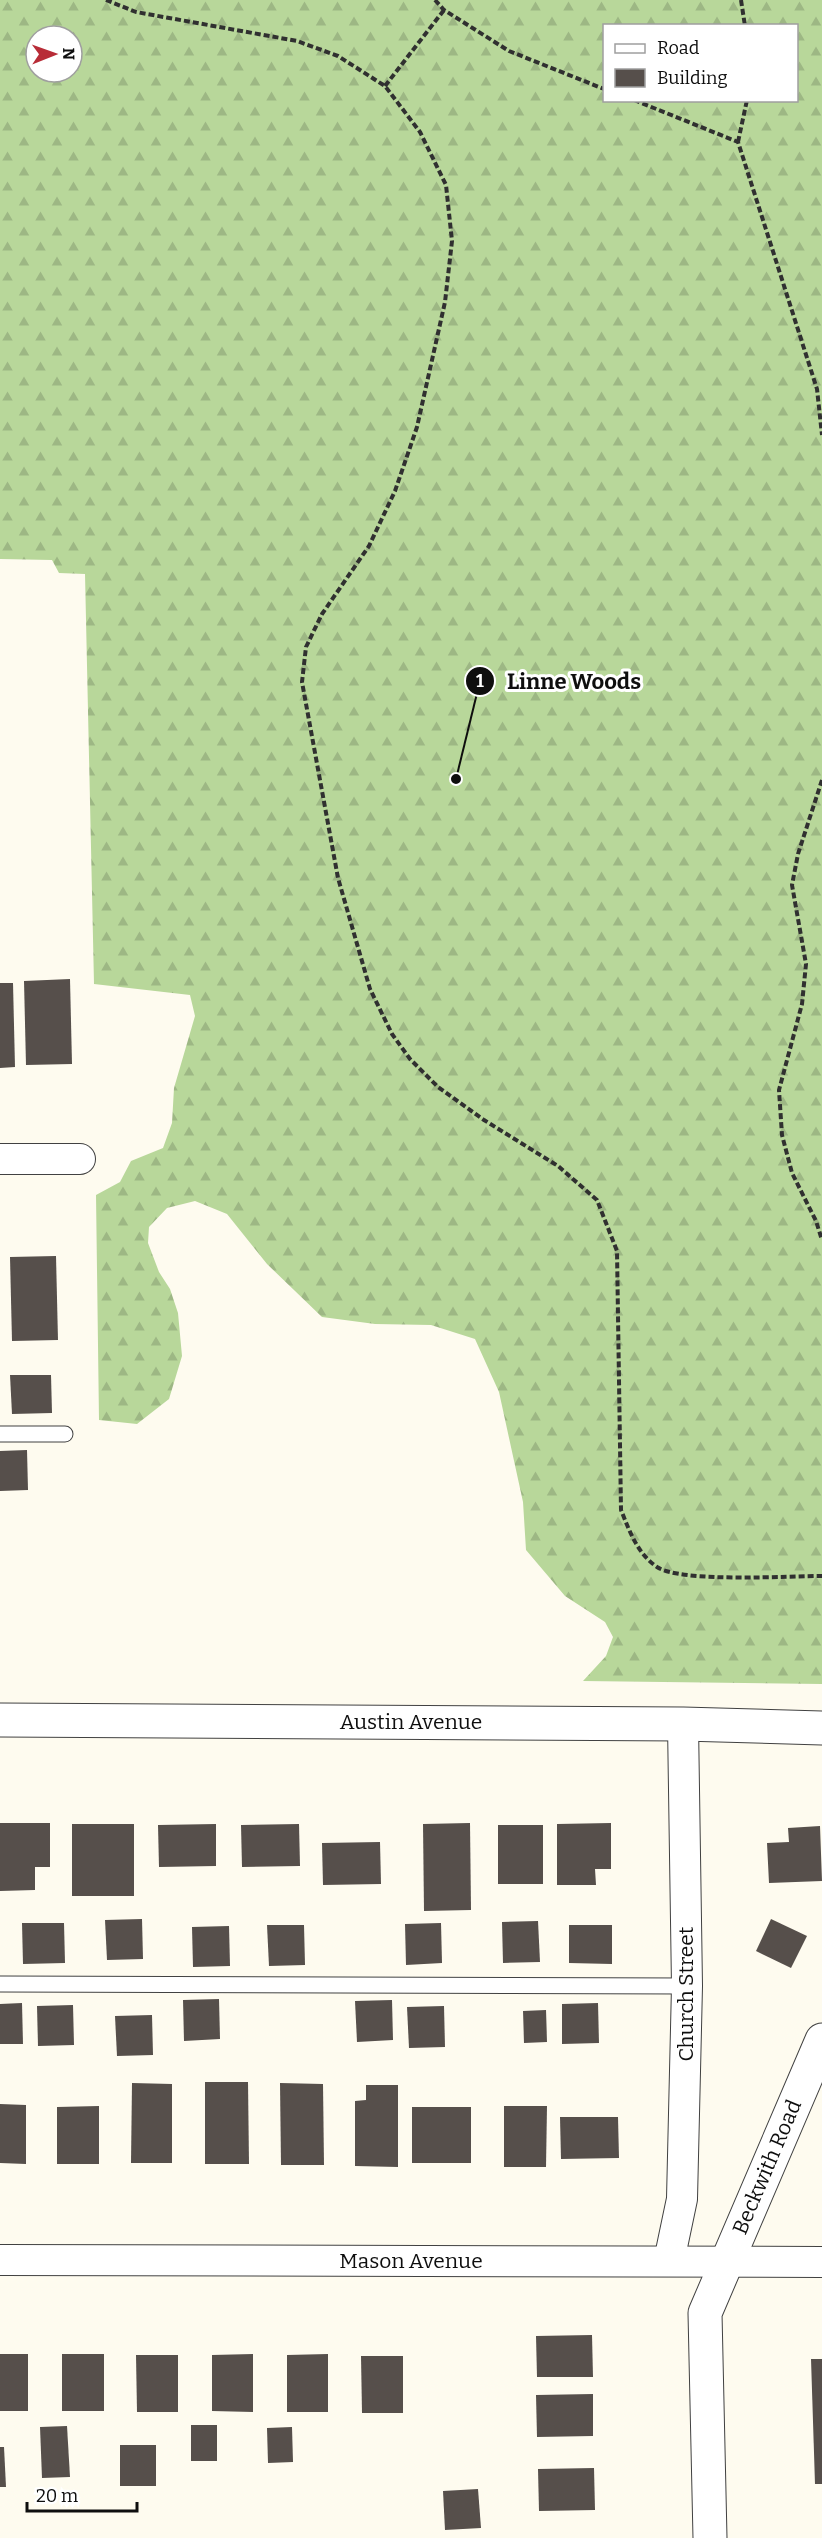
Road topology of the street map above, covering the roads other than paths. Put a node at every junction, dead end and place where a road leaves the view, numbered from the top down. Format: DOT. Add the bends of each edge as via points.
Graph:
graph roads {
  1 [pos="80,1159"];
  2 [pos="0,1160"];
  3 [pos="0,1434"];
  4 [pos="65,1434"];
  5 [pos="0,1720"];
  6 [pos="683,1724"];
  7 [pos="822,1728"];
  8 [pos="0,1984"];
  9 [pos="687,1986"];
  10 [pos="822,2040"];
  11 [pos="0,2260"];
  12 [pos="669,2262"];
  13 [pos="727,2262"];
  14 [pos="822,2262"];
  15 [pos="710,2538"];
  1 -- 2 [label="street"];
  3 -- 4 [label="lane"];
  5 -- 6 [label="street, Austin Avenue"];
  6 -- 7 [label="street, Austin Avenue"];
  6 -- 9 [label="street, Church Street"];
  8 -- 9 [label="lane"];
  9 -- 12 [label="street, Church Street" via="682,2199"];
  10 -- 13 [label="street, Beckwith Road"];
  11 -- 12 [label="street, Mason Avenue"];
  12 -- 13 [label="street, Mason Avenue"];
  13 -- 14 [label="street, Mason Avenue"];
  13 -- 15 [label="street" via="705,2313"];
}
